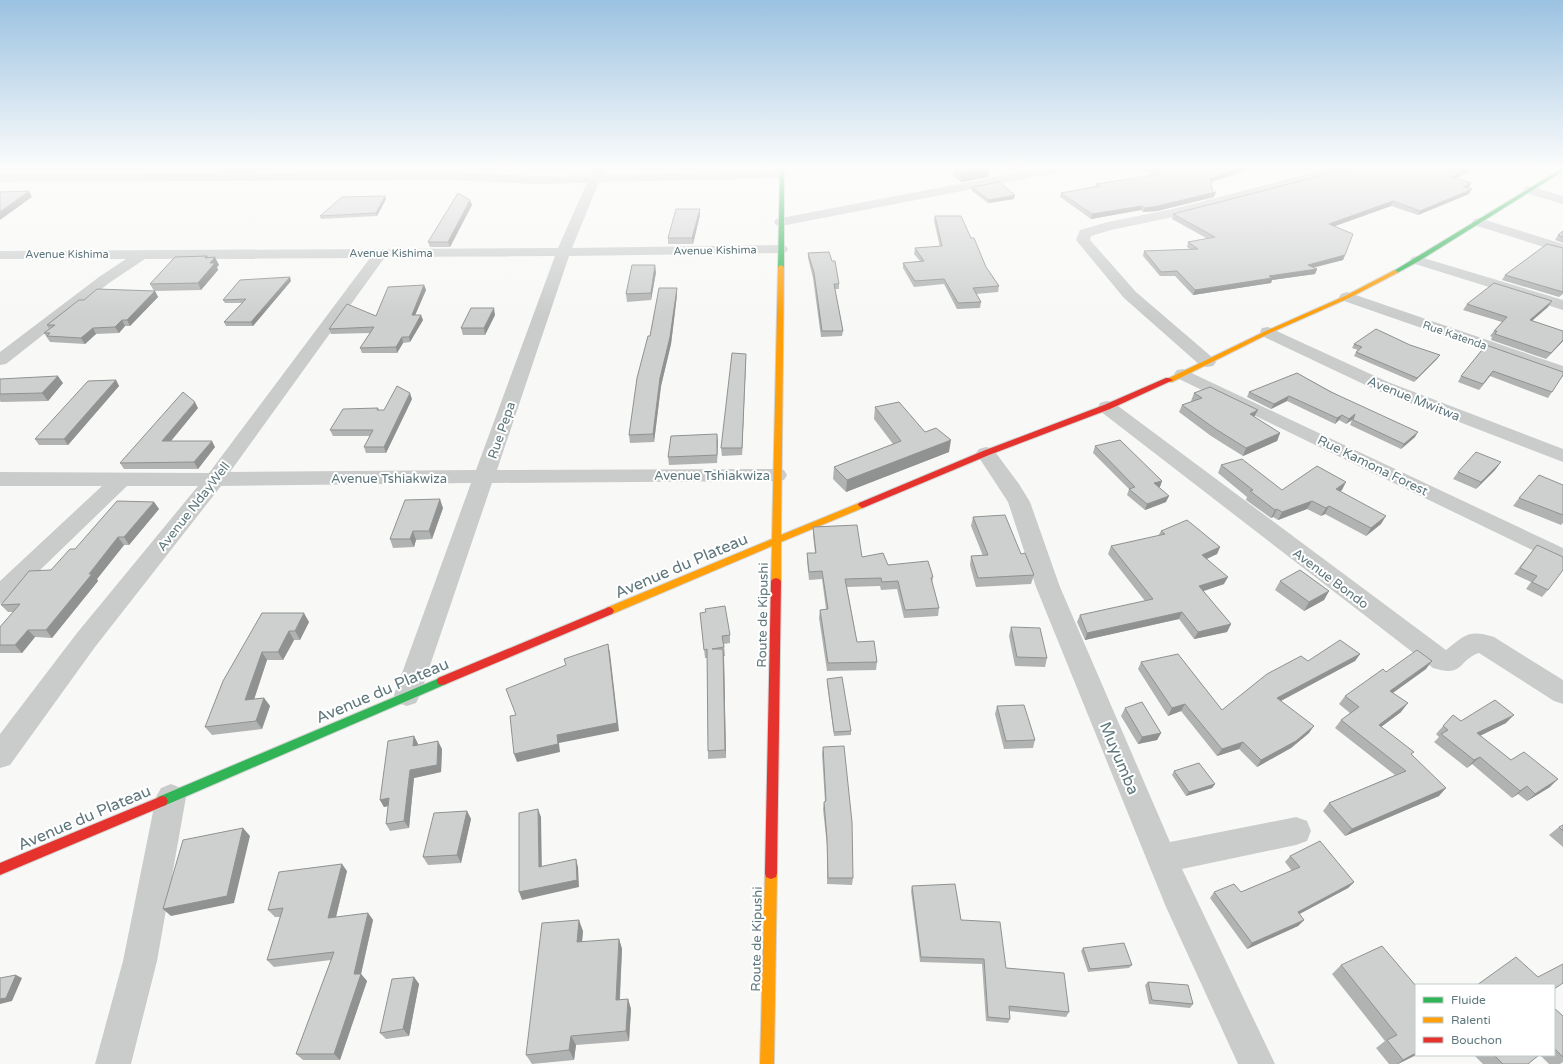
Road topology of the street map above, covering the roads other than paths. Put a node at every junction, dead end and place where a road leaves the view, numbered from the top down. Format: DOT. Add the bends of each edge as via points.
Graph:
graph roads {
  1 [pos="578,217"];
  2 [pos="782,217"];
  3 [pos="810,217"];
  4 [pos="1156,217"];
  5 [pos="1488,217"];
  6 [pos="782,222"];
  7 [pos="1479,222"];
  8 [pos="1563,248"];
  9 [pos="781,249"];
  10 [pos="381,253"];
  11 [pos="563,253"];
  12 [pos="142,254"];
  13 [pos="0,255"];
  14 [pos="1417,260"];
  15 [pos="1347,297"];
  16 [pos="1563,305"];
  17 [pos="1268,332"];
  18 [pos="0,360"];
  19 [pos="1207,362"];
  20 [pos="1563,372"];
  21 [pos="1182,374"];
  22 [pos="1107,407"];
  23 [pos="986,453"];
  24 [pos="1563,456"];
  25 [pos="777,475"];
  26 [pos="485,477"];
  27 [pos="0,479"];
  28 [pos="122,480"];
  29 [pos="214,480"];
  30 [pos="777,541"];
  31 [pos="1563,557"];
  32 [pos="0,595"];
  33 [pos="1563,693"];
  34 [pos="407,695"];
  35 [pos="0,756"];
  36 [pos="172,797"];
  37 [pos="1296,831"];
  38 [pos="1162,858"];
  39 [pos="0,869"];
  40 [pos="113,1064"];
  41 [pos="767,1064"];
  42 [pos="1257,1064"];
  1 -- 11 [label="street, Rue Pepa"];
  2 -- 6 [label="street, Route de Kipushi"];
  3 -- 6 [label="street"];
  4 -- 19 [label="street" via="1085,233 1083,240 1130,295"];
  5 -- 7 [label="street, Avenue du Plateau"];
  6 -- 9 [label="street, Route de Kipushi"];
  7 -- 8 [label="street"];
  7 -- 14 [label="street, Avenue du Plateau"];
  9 -- 11 [label="street, Avenue Kishima"];
  9 -- 25 [label="street, Route de Kipushi"];
  10 -- 11 [label="street, Avenue Kishima"];
  10 -- 12 [label="street, Avenue Kishima"];
  10 -- 29 [label="street, Avenue NdayWell"];
  11 -- 26 [label="street, Rue Pepa"];
  12 -- 13 [label="street, Avenue Kishima"];
  12 -- 18 [label="street"];
  14 -- 15 [label="street, Avenue du Plateau"];
  14 -- 16 [label="street"];
  15 -- 17 [label="street, Avenue du Plateau"];
  15 -- 20 [label="street, Rue Katenda"];
  17 -- 19 [label="street, Avenue du Plateau"];
  17 -- 24 [label="street, Avenue Mwitwa" via="1382,386"];
  19 -- 21 [label="street, Avenue du Plateau"];
  21 -- 22 [label="street, Avenue du Plateau"];
  21 -- 31 [label="street, Rue Kamona Forest"];
  22 -- 23 [label="street, Avenue du Plateau"];
  22 -- 33 [label="street, Avenue Bondo" via="1442,662 1449,662 1473,642 1478,641"];
  23 -- 30 [label="street, Avenue du Plateau"];
  23 -- 38 [label="street, Muyumba" via="1019,502 1048,587"];
  25 -- 26 [label="street, Avenue Tshiakwiza"];
  25 -- 30 [label="street, Route de Kipushi"];
  26 -- 29 [label="street, Avenue Tshiakwiza"];
  26 -- 34 [label="street, Rue Pepa"];
  27 -- 28 [label="street, Avenue Tshiakwiza"];
  28 -- 29 [label="street, Avenue Tshiakwiza"];
  28 -- 32 [label="street"];
  29 -- 35 [label="street, Avenue NdayWell" via="86,640"];
  30 -- 34 [label="street, Avenue du Plateau"];
  30 -- 41 [label="street, Route de Kipushi"];
  34 -- 36 [label="street, Avenue du Plateau"];
  36 -- 39 [label="street, Avenue du Plateau"];
  36 -- 40 [label="street" via="140,961"];
  37 -- 38 [label="street"];
  38 -- 42 [label="street, Muyumba" via="1182,907"];
}
